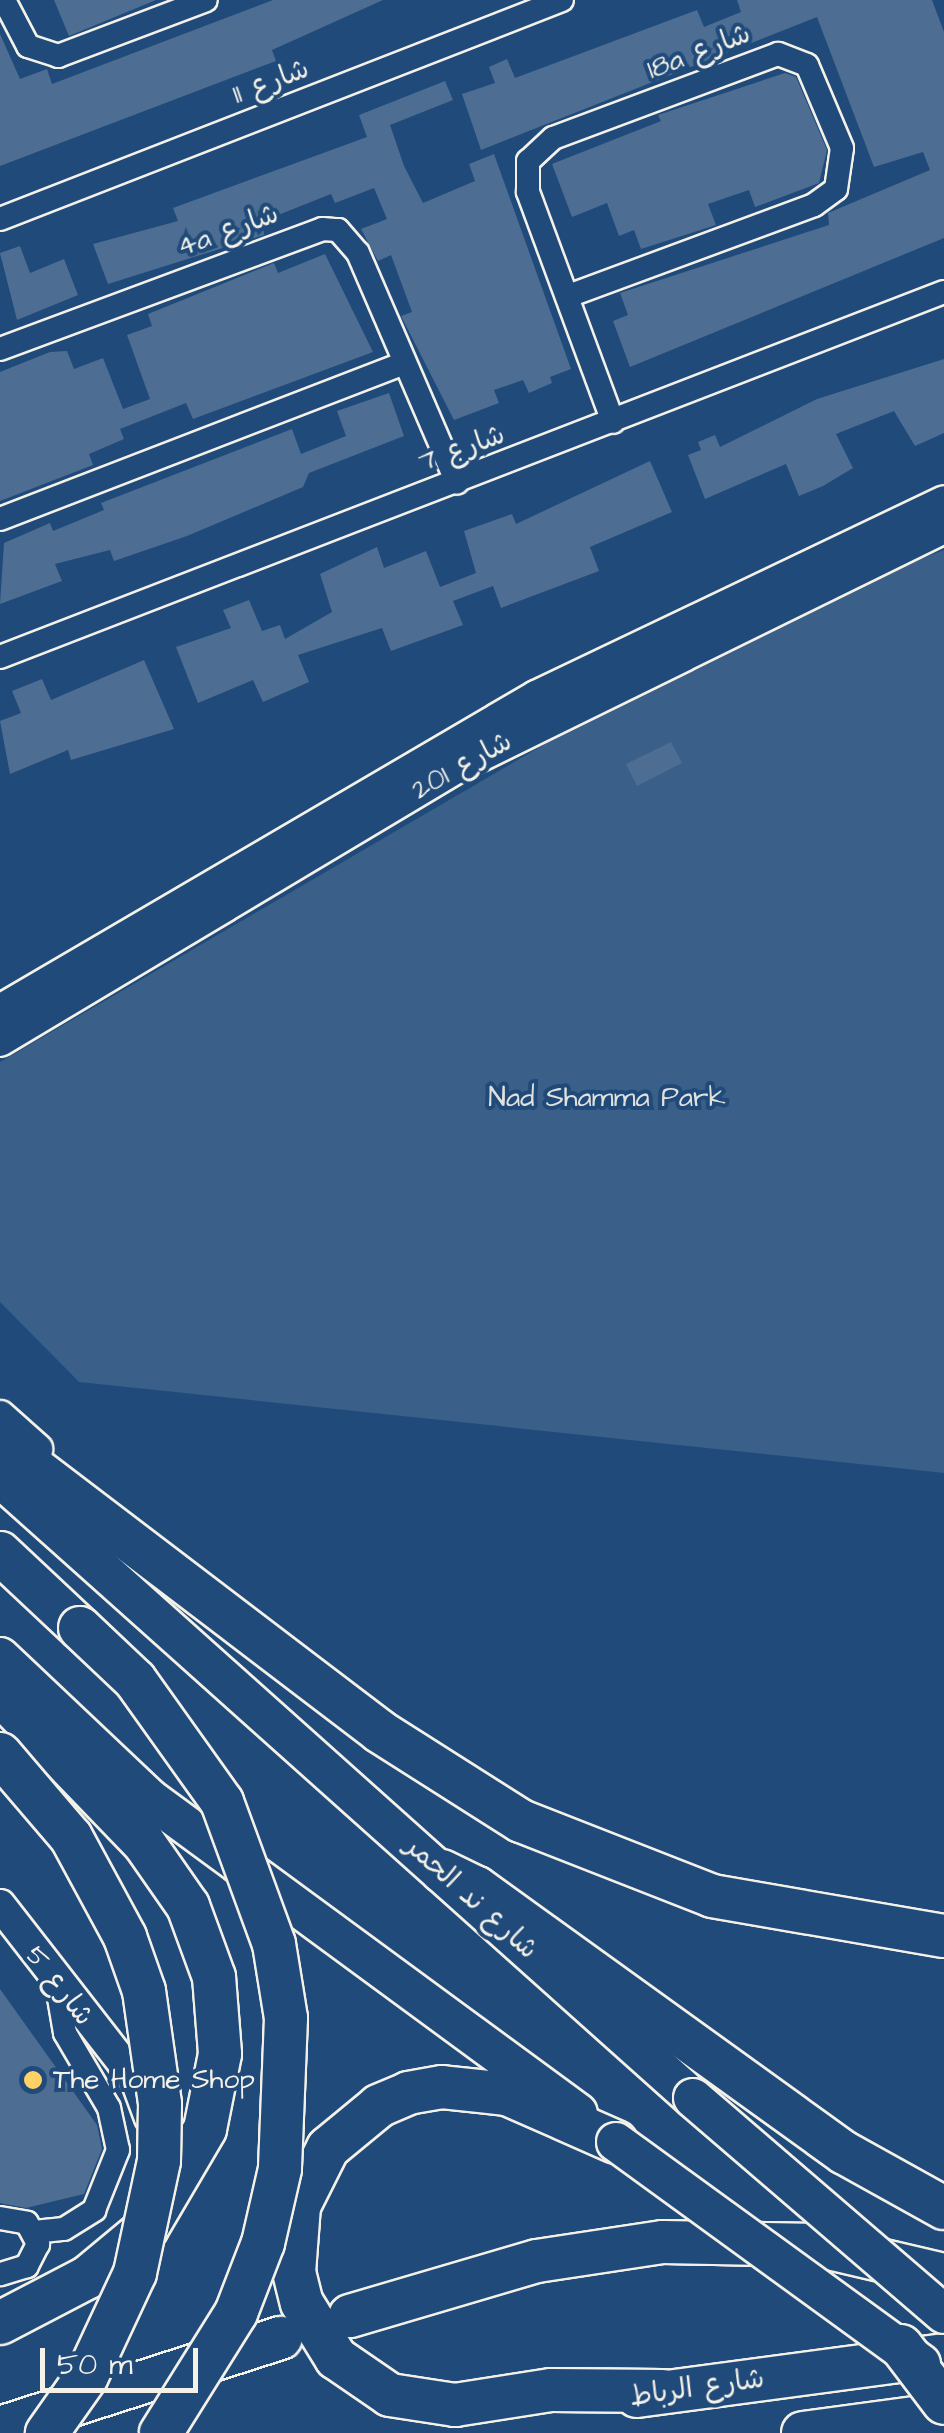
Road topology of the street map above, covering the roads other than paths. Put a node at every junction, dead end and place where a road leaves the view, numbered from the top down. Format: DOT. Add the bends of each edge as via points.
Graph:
graph roads {
  1 [pos="4,0"];
  2 [pos="206,0"];
  3 [pos="562,0"];
  4 [pos="0,219"];
  5 [pos="944,292"];
  6 [pos="570,296"];
  7 [pos="0,349"];
  8 [pos="401,364"];
  9 [pos="613,422"];
  10 [pos="457,483"];
  11 [pos="944,501"];
  12 [pos="0,519"];
  13 [pos="944,528"];
  14 [pos="0,657"];
  15 [pos="5,1004"];
  16 [pos="0,1041"];
  17 [pos="0,1416"];
  18 [pos="0,1442"];
  19 [pos="0,1478"];
  20 [pos="136,1538"];
  21 [pos="0,1553"];
  22 [pos="0,1656"];
  23 [pos="0,1694"];
  24 [pos="0,1754"];
  25 [pos="442,1871"];
  26 [pos="0,1905"];
  27 [pos="944,1936"];
  28 [pos="57,1986"];
  29 [pos="616,2142"];
  30 [pos="944,2208"];
  31 [pos="0,2218"];
  32 [pos="34,2232"];
  33 [pos="0,2274"];
  34 [pos="944,2276"];
  35 [pos="88,2277"];
  36 [pos="944,2314"];
  37 [pos="350,2316"];
  38 [pos="0,2322"];
  39 [pos="280,2338"];
  40 [pos="901,2346"];
  41 [pos="944,2354"];
  42 [pos="944,2384"];
  43 [pos="662,2391"];
  44 [pos="944,2403"];
  45 [pos="944,2414"];
  46 [pos="0,2428"];
  47 [pos="47,2433"];
  48 [pos="162,2433"];
  49 [pos="453,2433"];
  50 [pos="804,2433"];
  1 -- 2 [label="street" via="28,46 58,56"];
  3 -- 4 [label="street, شارع 11"];
  5 -- 9 [label="street, شارع 7"];
  6 -- 6 [label="street, 18a شارع" via="524,176 538,147 778,54 807,66 842,148 836,189 814,205"];
  6 -- 9 [label="street, 18a شارع"];
  7 -- 8 [label="street, 4a شارع" via="322,229 351,239"];
  8 -- 10 [label="street, 4a شارع"];
  8 -- 12 [label="street"];
  9 -- 10 [label="street, شارع 7"];
  10 -- 14 [label="street, شارع 7"];
  11 -- 15 [label="street, شارع 201" via="536,696"];
  13 -- 16 [label="street, شارع 201" via="532,726"];
  17 -- 20 [label="street"];
  18 -- 20 [label="highway"];
  19 -- 25 [label="main road, شارع ند الحمر"];
  20 -- 27 [label="highway" via="379,1731 571,1846 758,1908"];
  21 -- 48 [label="highway, bridge" via="146,1694 222,1802 274,1944 286,2018 286,2112 263,2242 236,2313"];
  22 -- 29 [label="main road" via="149,1798"];
  23 -- 35 [label="highway" via="168,1873 214,1978 220,2054 205,2129 146,2228"];
  24 -- 47 [label="highway, bridge" via="71,1837 126,1937 144,1991 160,2104 156,2180 136,2272 87,2376"];
  25 -- 30 [label="highway" via="477,1888 846,2153"];
  25 -- 36 [label="main road, شارع ند الحمر, bridge"];
  26 -- 28 [label="street, شارع 5"];
  28 -- 32 [label="street" via="65,2033 109,2108 118,2150 94,2210 64,2230"];
  28 -- 35 [label="street, شارع 5" via="136,2080 153,2140 145,2199"];
  29 -- 40 [label="main road, bridge"];
  29 -- 43 [label="highway" via="507,2094 442,2087 409,2093 351,2124 328,2148 299,2206 294,2272 302,2303 336,2358 390,2395 454,2406 550,2390"];
  31 -- 32 [label="street" via="18,2218"];
  32 -- 33 [label="street" via="28,2266"];
  34 -- 37 [label="highway" via="816,2245 663,2242 537,2261"];
  35 -- 38 [label="highway"];
  39 -- 46 [label="highway"];
  40 -- 42 [label="main road, bridge"];
  40 -- 44 [label="highway, bridge"];
  41 -- 43 [label="highway, شارع الرباط"];
  43 -- 49 [label="highway, شارع الرباط"];
  45 -- 50 [label="highway"];
}
